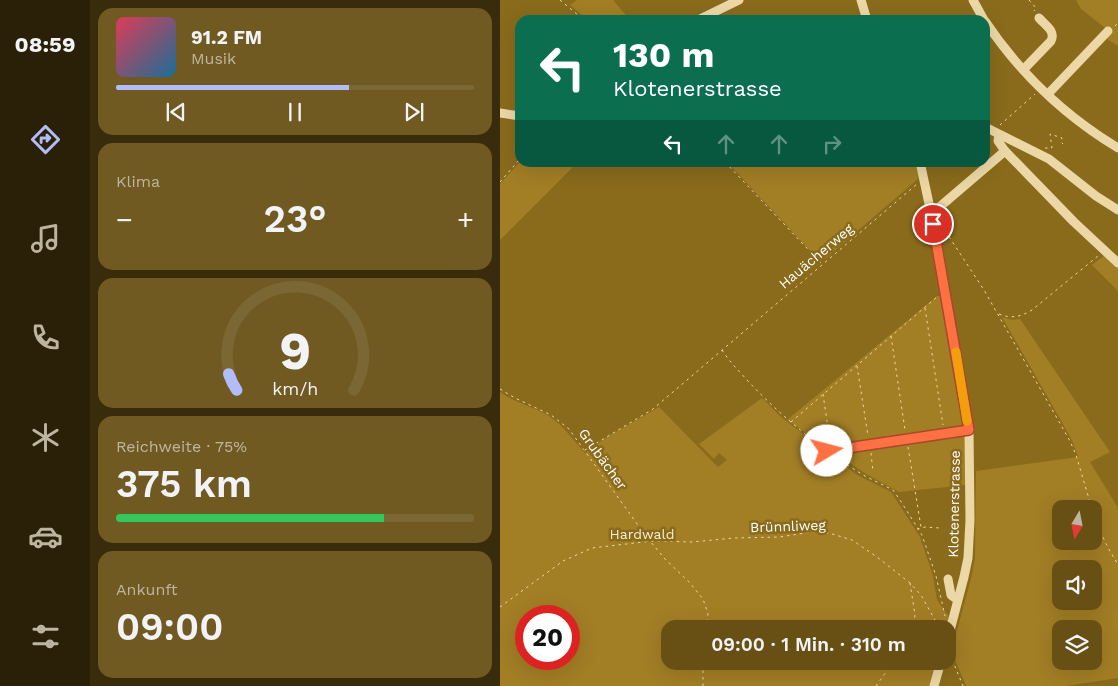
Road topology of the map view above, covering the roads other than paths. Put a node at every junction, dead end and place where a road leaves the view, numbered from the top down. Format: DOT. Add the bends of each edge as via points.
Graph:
graph roads {
  1 [pos="739,0"];
  2 [pos="861,0"];
  3 [pos="973,0"];
  4 [pos="708,15"];
  5 [pos="866,15"];
  6 [pos="982,15"];
  7 [pos="1039,18"];
  8 [pos="990,27"];
  9 [pos="1108,31"];
  10 [pos="1023,70"];
  11 [pos="1048,94"];
  12 [pos="500,113"];
  13 [pos="515,115"];
  14 [pos="992,131"];
  15 [pos="1118,148"];
  16 [pos="1005,152"];
  17 [pos="990,165"];
  18 [pos="921,167"];
  19 [pos="987,167"];
  20 [pos="1118,210"];
  21 [pos="931,212"];
  22 [pos="1118,262"];
  23 [pos="969,430"];
  24 [pos="829,451"];
  25 [pos="948,579"];
  26 [pos="958,600"];
  27 [pos="952,620"];
  28 [pos="938,670"];
  29 [pos="934,686"];
  1 -- 4 [label="street"];
  2 -- 5 [label="street"];
  3 -- 6 [label="street"];
  7 -- 10 [label="street" via="1053,36"];
  8 -- 10 [label="street"];
  9 -- 11 [label="street"];
  10 -- 11 [label="street"];
  11 -- 15 [label="street" via="1084,125"];
  12 -- 13 [label="street"];
  14 -- 16 [label="street"];
  14 -- 20 [label="street" via="1049,159"];
  16 -- 17 [label="street"];
  16 -- 22 [label="street"];
  18 -- 21 [label="street, Klotenerstrasse"];
  19 -- 21 [label="street"];
  21 -- 23 [label="street, Klotenerstrasse"];
  23 -- 24 [label="street"];
  23 -- 26 [label="street, Klotenerstrasse" via="968,558"];
  25 -- 26 [label="street" via="951,595"];
  26 -- 27 [label="street, Klotenerstrasse"];
  28 -- 29 [label="street"];
}
